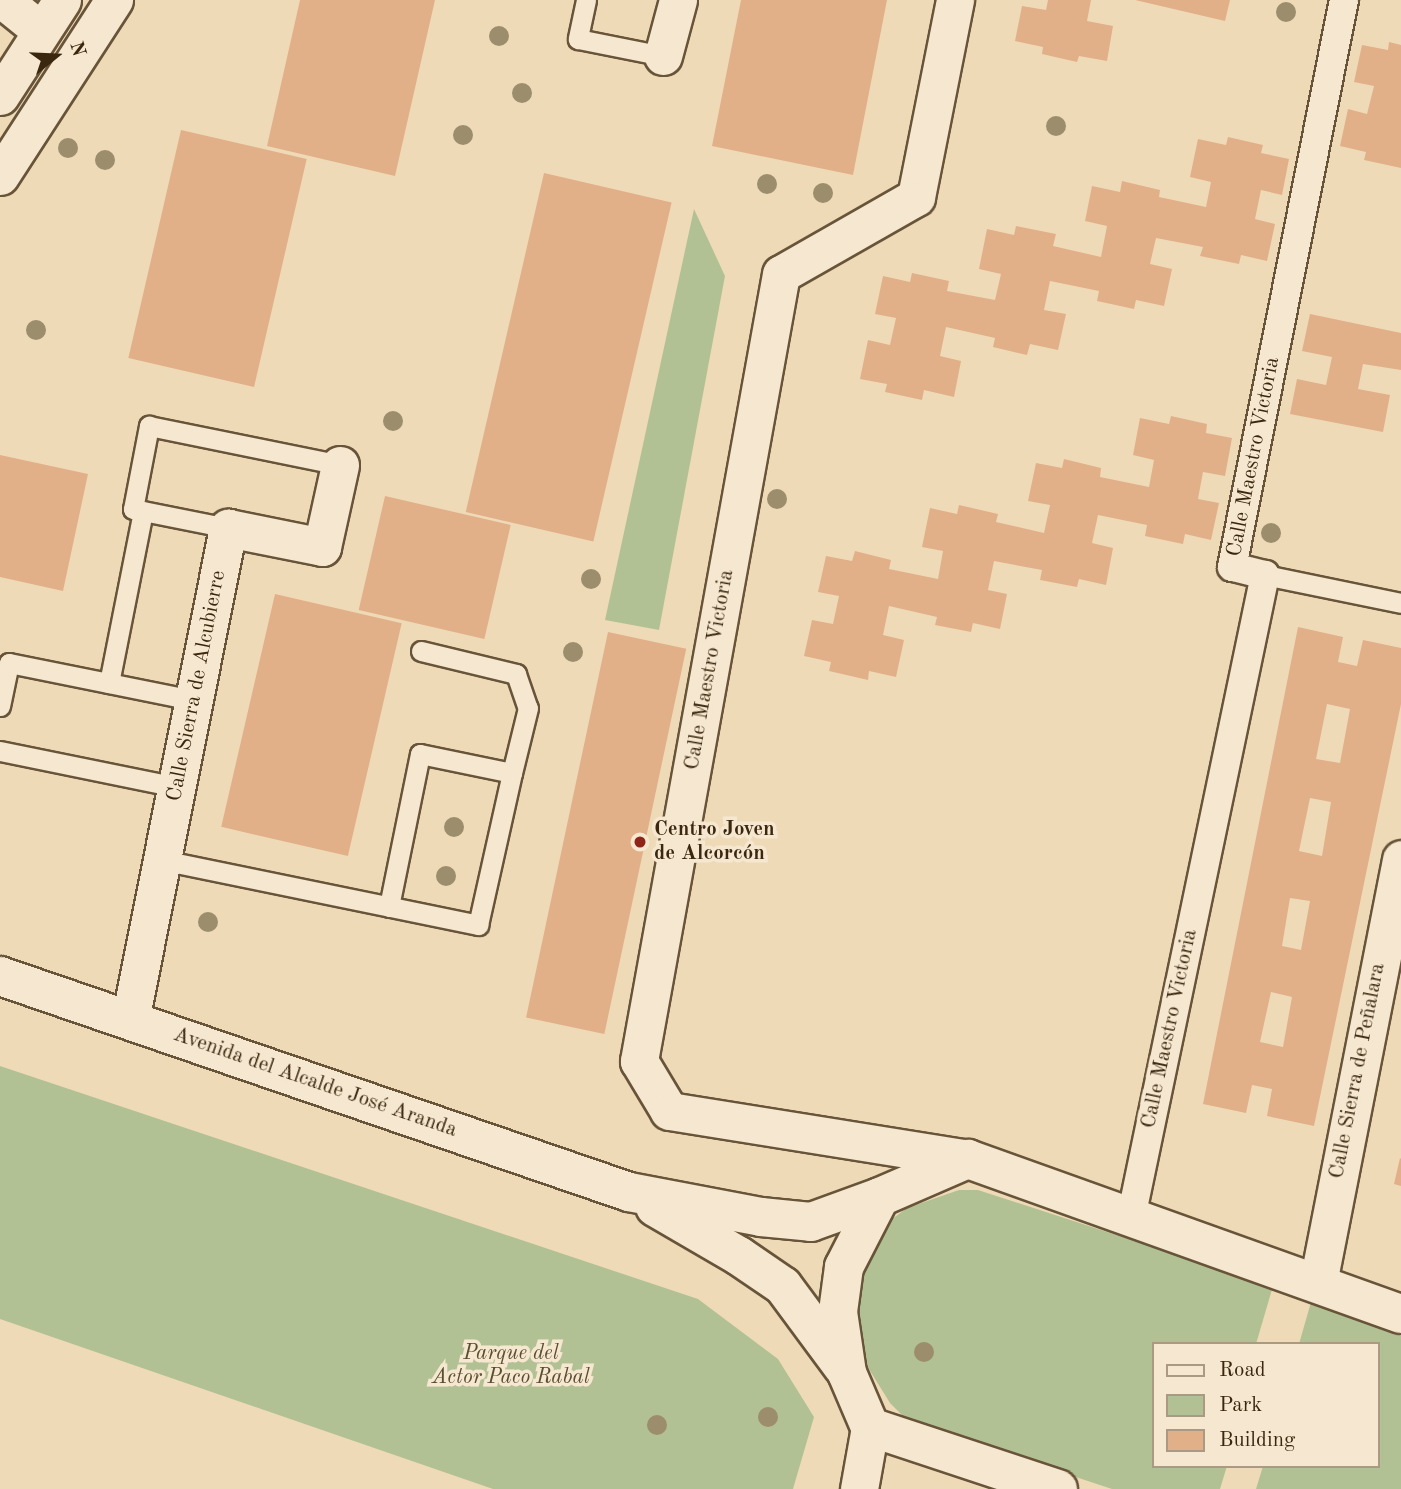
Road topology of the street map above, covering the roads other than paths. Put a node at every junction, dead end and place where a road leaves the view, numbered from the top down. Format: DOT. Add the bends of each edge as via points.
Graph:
graph roads {
  1 [pos="3,0"];
  2 [pos="62,0"];
  3 [pos="114,0"];
  4 [pos="586,0"];
  5 [pos="678,0"];
  6 [pos="955,0"];
  7 [pos="1344,0"];
  8 [pos="40,30"];
  9 [pos="663,55"];
  10 [pos="0,96"];
  11 [pos="0,176"];
  12 [pos="340,465"];
  13 [pos="143,511"];
  14 [pos="228,528"];
  15 [pos="1265,575"];
  16 [pos="1401,603"];
  17 [pos="421,652"];
  18 [pos="109,683"];
  19 [pos="193,700"];
  20 [pos="0,706"];
  21 [pos="0,751"];
  22 [pos="512,773"];
  23 [pos="177,787"];
  24 [pos="1401,859"];
  25 [pos="162,860"];
  26 [pos="389,907"];
  27 [pos="0,976"];
  28 [pos="130,1020"];
  29 [pos="968,1159"];
  30 [pos="629,1192"];
  31 [pos="880,1197"];
  32 [pos="1131,1218"];
  33 [pos="1318,1283"];
  34 [pos="1401,1314"];
  35 [pos="847,1373"];
  36 [pos="870,1427"];
  37 [pos="859,1489"];
  38 [pos="1058,1489"];
  1 -- 8 [label="street"];
  2 -- 8 [label="street"];
  3 -- 11 [label="street"];
  4 -- 9 [label="lane" via="578,39"];
  5 -- 9 [label="street"];
  6 -- 29 [label="street, Calle Maestro Victoria" via="916,197 781,274 639,1061 668,1111"];
  7 -- 15 [label="street, Calle Maestro Victoria" via="1232,567"];
  8 -- 10 [label="street"];
  12 -- 13 [label="lane" via="149,426 133,509"];
  12 -- 14 [label="street" via="322,547"];
  13 -- 14 [label="lane"];
  13 -- 18 [label="lane"];
  14 -- 19 [label="street, Calle Sierra de Alcubierre"];
  15 -- 16 [label="lane"];
  15 -- 32 [label="street, Calle Maestro Victoria"];
  17 -- 22 [label="lane" via="516,674 528,708"];
  18 -- 19 [label="lane"];
  18 -- 20 [label="lane" via="9,663"];
  19 -- 23 [label="street, Calle Sierra de Alcubierre"];
  21 -- 23 [label="lane"];
  22 -- 26 [label="lane" via="478,925"];
  22 -- 26 [label="lane" via="420,754"];
  23 -- 25 [label="street, Calle Sierra de Alcubierre"];
  24 -- 33 [label="street, Calle Sierra de Peñalara"];
  25 -- 26 [label="lane"];
  25 -- 28 [label="street, Calle Sierra de Alcubierre"];
  27 -- 28 [label="street, Avenida del Alcalde José Aranda"];
  28 -- 30 [label="street, Avenida del Alcalde José Aranda"];
  29 -- 31 [label="street, Avenida del Alcalde José Aranda"];
  29 -- 32 [label="street"];
  30 -- 31 [label="street, Avenida del Alcalde José Aranda" via="811,1222"];
  30 -- 35 [label="street, Avenida del Alcalde José Aranda" via="783,1286"];
  31 -- 35 [label="street" via="844,1267 838,1312"];
  32 -- 33 [label="street"];
  33 -- 34 [label="street"];
  35 -- 36 [label="street"];
  36 -- 37 [label="street"];
  36 -- 38 [label="street"];
}
